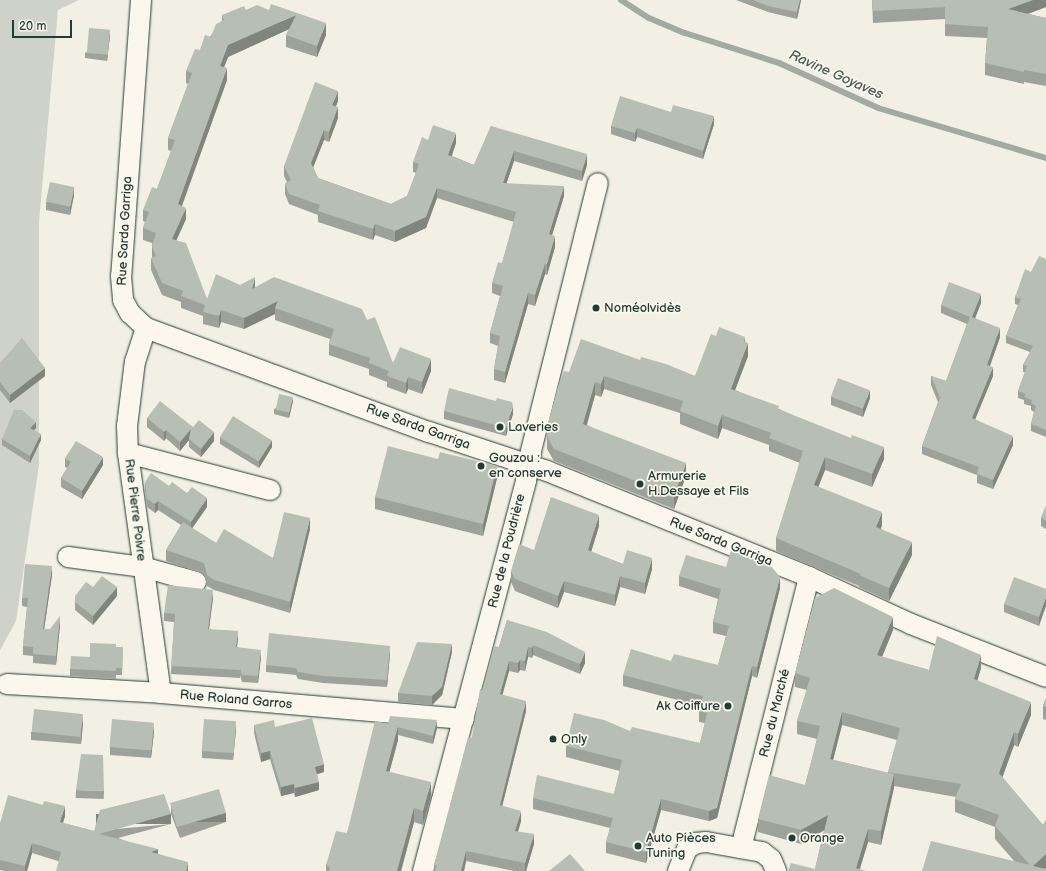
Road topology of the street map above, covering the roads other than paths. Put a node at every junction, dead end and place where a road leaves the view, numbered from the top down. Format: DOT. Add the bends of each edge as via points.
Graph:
graph roads {
  1 [pos="141,0"];
  2 [pos="598,183"];
  3 [pos="146,328"];
  4 [pos="128,453"];
  5 [pos="528,466"];
  6 [pos="270,490"];
  7 [pos="68,557"];
  8 [pos="143,568"];
  9 [pos="809,577"];
  10 [pos="196,582"];
  11 [pos="1046,677"];
  12 [pos="7,684"];
  13 [pos="161,694"];
  14 [pos="464,719"];
  15 [pos="741,848"];
  16 [pos="423,871"];
  17 [pos="678,871"];
  18 [pos="776,871"];
  1 -- 3 [label="street, Rue Sarda Garriga" via="121,276 123,300 130,313"];
  2 -- 5 [label="street, Rue de la Poudrière"];
  3 -- 4 [label="street, Rue Pierre Poivre" via="135,361 127,426"];
  3 -- 5 [label="street, Rue Sarda Garriga"];
  4 -- 6 [label="street"];
  4 -- 8 [label="street, Rue Pierre Poivre"];
  5 -- 9 [label="street, Rue Sarda Garriga" via="547,471"];
  5 -- 14 [label="street, Rue de la Poudrière"];
  7 -- 8 [label="street"];
  8 -- 10 [label="street"];
  8 -- 13 [label="street, Rue Pierre Poivre"];
  9 -- 11 [label="street, Rue Sarda Garriga" via="911,624"];
  9 -- 15 [label="street, Rue du Marché"];
  12 -- 13 [label="street, Rue Roland Garros"];
  13 -- 14 [label="street, Rue Roland Garros"];
  14 -- 16 [label="street, Rue de la Poudrière"];
  15 -- 17 [label="street" via="706,842 696,843 684,853"];
  15 -- 18 [label="street" via="767,855"];
}
